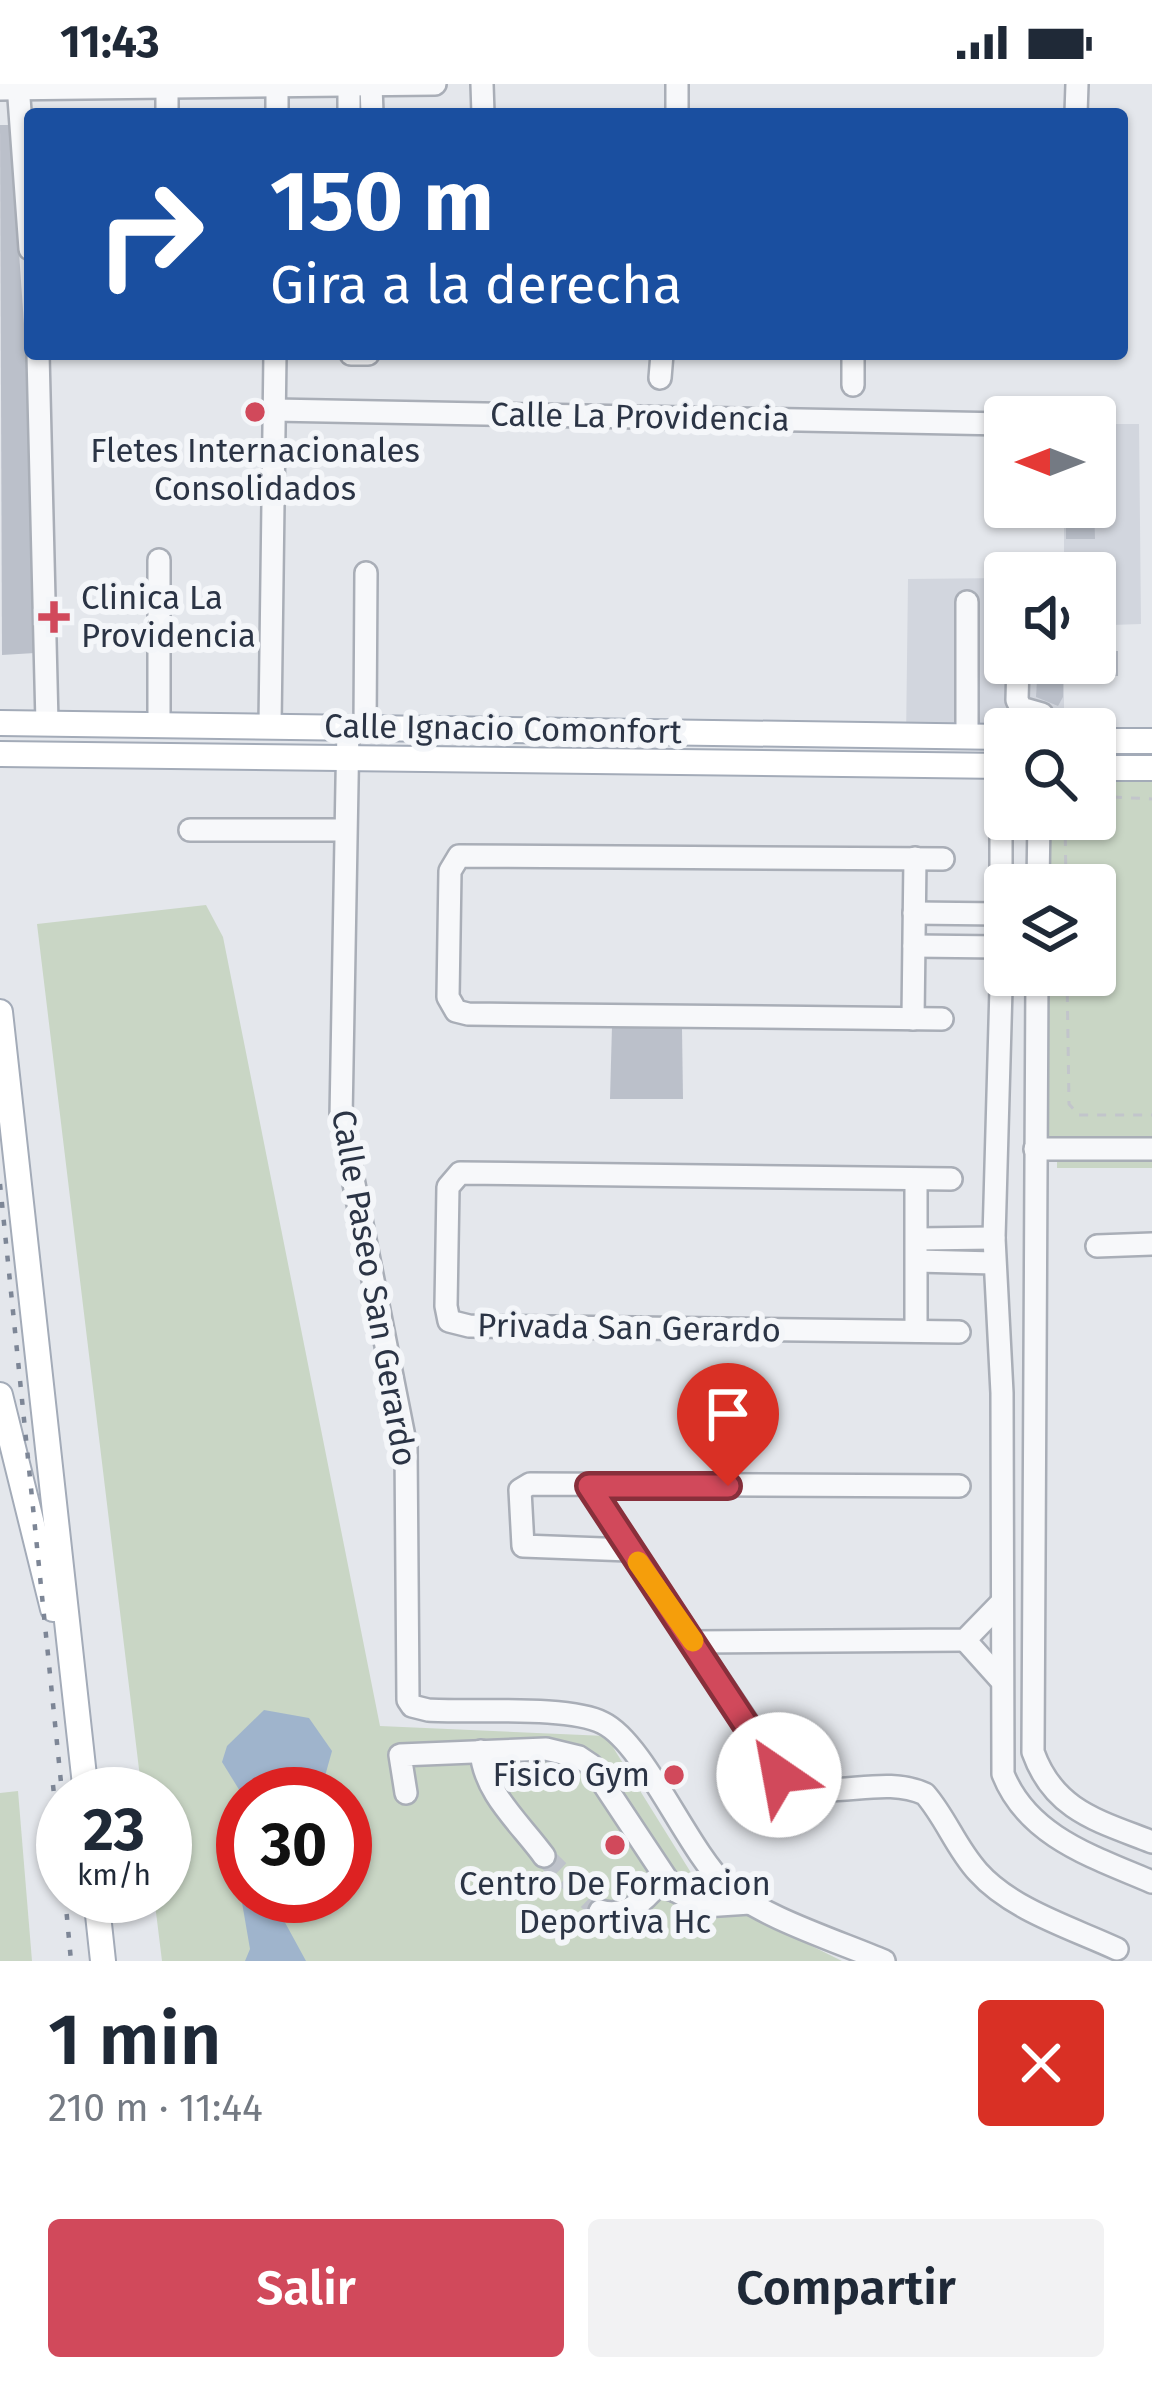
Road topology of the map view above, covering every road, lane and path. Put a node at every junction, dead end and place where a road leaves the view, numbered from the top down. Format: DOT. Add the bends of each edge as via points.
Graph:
graph roads {
  1 [pos="435,84"];
  2 [pos="204,85"];
  3 [pos="326,85"];
  4 [pos="349,85"];
  5 [pos="367,85"];
  6 [pos="277,86"];
  7 [pos="12,87"];
  8 [pos="167,87"];
  9 [pos="24,175"];
  10 [pos="38,360"];
  11 [pos="275,360"];
  12 [pos="662,360"];
  13 [pos="853,360"];
  14 [pos="660,378"];
  15 [pos="853,385"];
  16 [pos="274,410"];
  17 [pos="984,424"];
  18 [pos="159,560"];
  19 [pos="366,573"];
  20 [pos="967,602"];
  21 [pos="18,720"];
  22 [pos="159,722"];
  23 [pos="271,725"];
  24 [pos="357,727"];
  25 [pos="967,735"];
  26 [pos="984,736"];
  27 [pos="1116,741"];
  28 [pos="1152,741"];
  29 [pos="4,756"];
  30 [pos="348,756"];
  31 [pos="984,766"];
  32 [pos="1116,767"];
  33 [pos="1152,768"];
  34 [pos="1116,797"];
  35 [pos="1152,799"];
  36 [pos="190,830"];
  37 [pos="345,830"];
  38 [pos="915,858"];
  39 [pos="943,859"];
  40 [pos="914,914"];
  41 [pos="984,925"];
  42 [pos="984,932"];
  43 [pos="914,946"];
  44 [pos="1000,996"];
  45 [pos="1037,996"];
  46 [pos="1067,996"];
  47 [pos="0,1012"];
  48 [pos="913,1019"];
  49 [pos="942,1019"];
  50 [pos="1152,1115"];
  51 [pos="1035,1149"];
  52 [pos="1152,1149"];
  53 [pos="916,1178"];
  54 [pos="951,1179"];
  55 [pos="994,1238"];
  56 [pos="1152,1244"];
  57 [pos="1097,1246"];
  58 [pos="917,1250"];
  59 [pos="994,1263"];
  60 [pos="916,1331"];
  61 [pos="959,1332"];
  62 [pos="1036,1392"];
  63 [pos="1002,1393"];
  64 [pos="0,1395"];
  65 [pos="1002,1427"];
  66 [pos="1036,1427"];
  67 [pos="589,1486"];
  68 [pos="958,1486"];
  69 [pos="629,1550"];
  70 [pos="1000,1604"];
  71 [pos="964,1640"];
  72 [pos="694,1642"];
  73 [pos="71,1662"];
  74 [pos="1000,1679"];
  75 [pos="481,1751"];
  76 [pos="83,1767"];
  77 [pos="406,1793"];
  78 [pos="1152,1842"];
  79 [pos="544,1856"];
  80 [pos="1152,1882"];
  81 [pos="674,1891"];
  82 [pos="751,1903"];
  83 [pos="600,1911"];
  84 [pos="100,1923"];
  85 [pos="1117,1949"];
  86 [pos="104,1961"];
  87 [pos="884,1961"];
  1 -- 5 [label="street"];
  2 -- 6 [label="street"];
  2 -- 8 [label="street"];
  3 -- 4 [label="street"];
  3 -- 6 [label="street"];
  4 -- 5 [label="street"];
  7 -- 8 [label="street"];
  7 -- 9 [label="street"];
  10 -- 21 [label="street"];
  11 -- 16 [label="street"];
  12 -- 14 [label="street"];
  13 -- 15 [label="street"];
  16 -- 17 [label="street, Calle La Providencia"];
  16 -- 23 [label="street"];
  18 -- 22 [label="street"];
  19 -- 24 [label="street, Calle Paseo San Gerardo"];
  20 -- 25 [label="street"];
  21 -- 22 [label="main road, Calle Ignacio Comonfort"];
  22 -- 23 [label="main road, Calle Ignacio Comonfort"];
  23 -- 24 [label="main road, Calle Ignacio Comonfort"];
  24 -- 25 [label="main road, Calle Ignacio Comonfort"];
  24 -- 30 [label="street, Calle Paseo San Gerardo"];
  25 -- 26 [label="main road, Calle Ignacio Comonfort"];
  27 -- 28 [label="main road"];
  29 -- 30 [label="main road, Calle Ignacio Comonfort"];
  30 -- 31 [label="main road, Calle Ignacio Comonfort"];
  30 -- 37 [label="street, Calle Paseo San Gerardo"];
  32 -- 33 [label="main road"];
  34 -- 35 [label="path"];
  36 -- 37 [label="street"];
  37 -- 82 [label="street, Calle Paseo San Gerardo" via="341,1118 406,1447 408,1700 428,1711 575,1715 605,1724 714,1872"];
  38 -- 39 [label="street"];
  38 -- 40 [label="street"];
  38 -- 48 [label="street" via="466,854 449,871 448,997 456,1011"];
  40 -- 41 [label="street"];
  40 -- 43 [label="street"];
  42 -- 43 [label="street"];
  43 -- 48 [label="street"];
  44 -- 55 [label="street"];
  45 -- 51 [label="street"];
  46 -- 50 [label="path" via="1069,1104 1079,1115"];
  47 -- 73 [label="main road"];
  48 -- 49 [label="street"];
  51 -- 52 [label="street"];
  51 -- 62 [label="street"];
  53 -- 54 [label="street, Privada San Gerardo"];
  53 -- 58 [label="street"];
  53 -- 60 [label="street, Privada San Gerardo" via="460,1173 448,1187 446,1306 449,1322 469,1326"];
  55 -- 58 [label="street"];
  55 -- 59 [label="street"];
  56 -- 57 [label="street"];
  58 -- 59 [label="street"];
  58 -- 60 [label="street"];
  59 -- 63 [label="street"];
  60 -- 61 [label="street, Privada San Gerardo"];
  62 -- 63 [label="street"];
  62 -- 66 [label="street"];
  63 -- 65 [label="street"];
  64 -- 73 [label="main road"];
  65 -- 66 [label="street"];
  65 -- 70 [label="street"];
  66 -- 78 [label="street" via="1033,1752 1062,1800"];
  67 -- 68 [label="street"];
  67 -- 69 [label="street"];
  67 -- 69 [label="street" via="522,1487 521,1543"];
  69 -- 72 [label="street"];
  70 -- 71 [label="street"];
  70 -- 74 [label="street"];
  71 -- 72 [label="street"];
  71 -- 74 [label="street"];
  72 -- 85 [label="street" via="788,1784 925,1794 981,1877"];
  73 -- 76 [label="main road"];
  74 -- 80 [label="street" via="1003,1774 1012,1796 1054,1836"];
  75 -- 77 [label="street" via="400,1755"];
  75 -- 79 [label="street" via="490,1788"];
  75 -- 81 [label="street" via="579,1756"];
  81 -- 82 [label="street" via="704,1906"];
  81 -- 83 [label="street" via="657,1885 623,1912"];
  82 -- 87 [label="street, Calle Paseo San Gerardo"];
  84 -- 86 [label="main road"];
}
